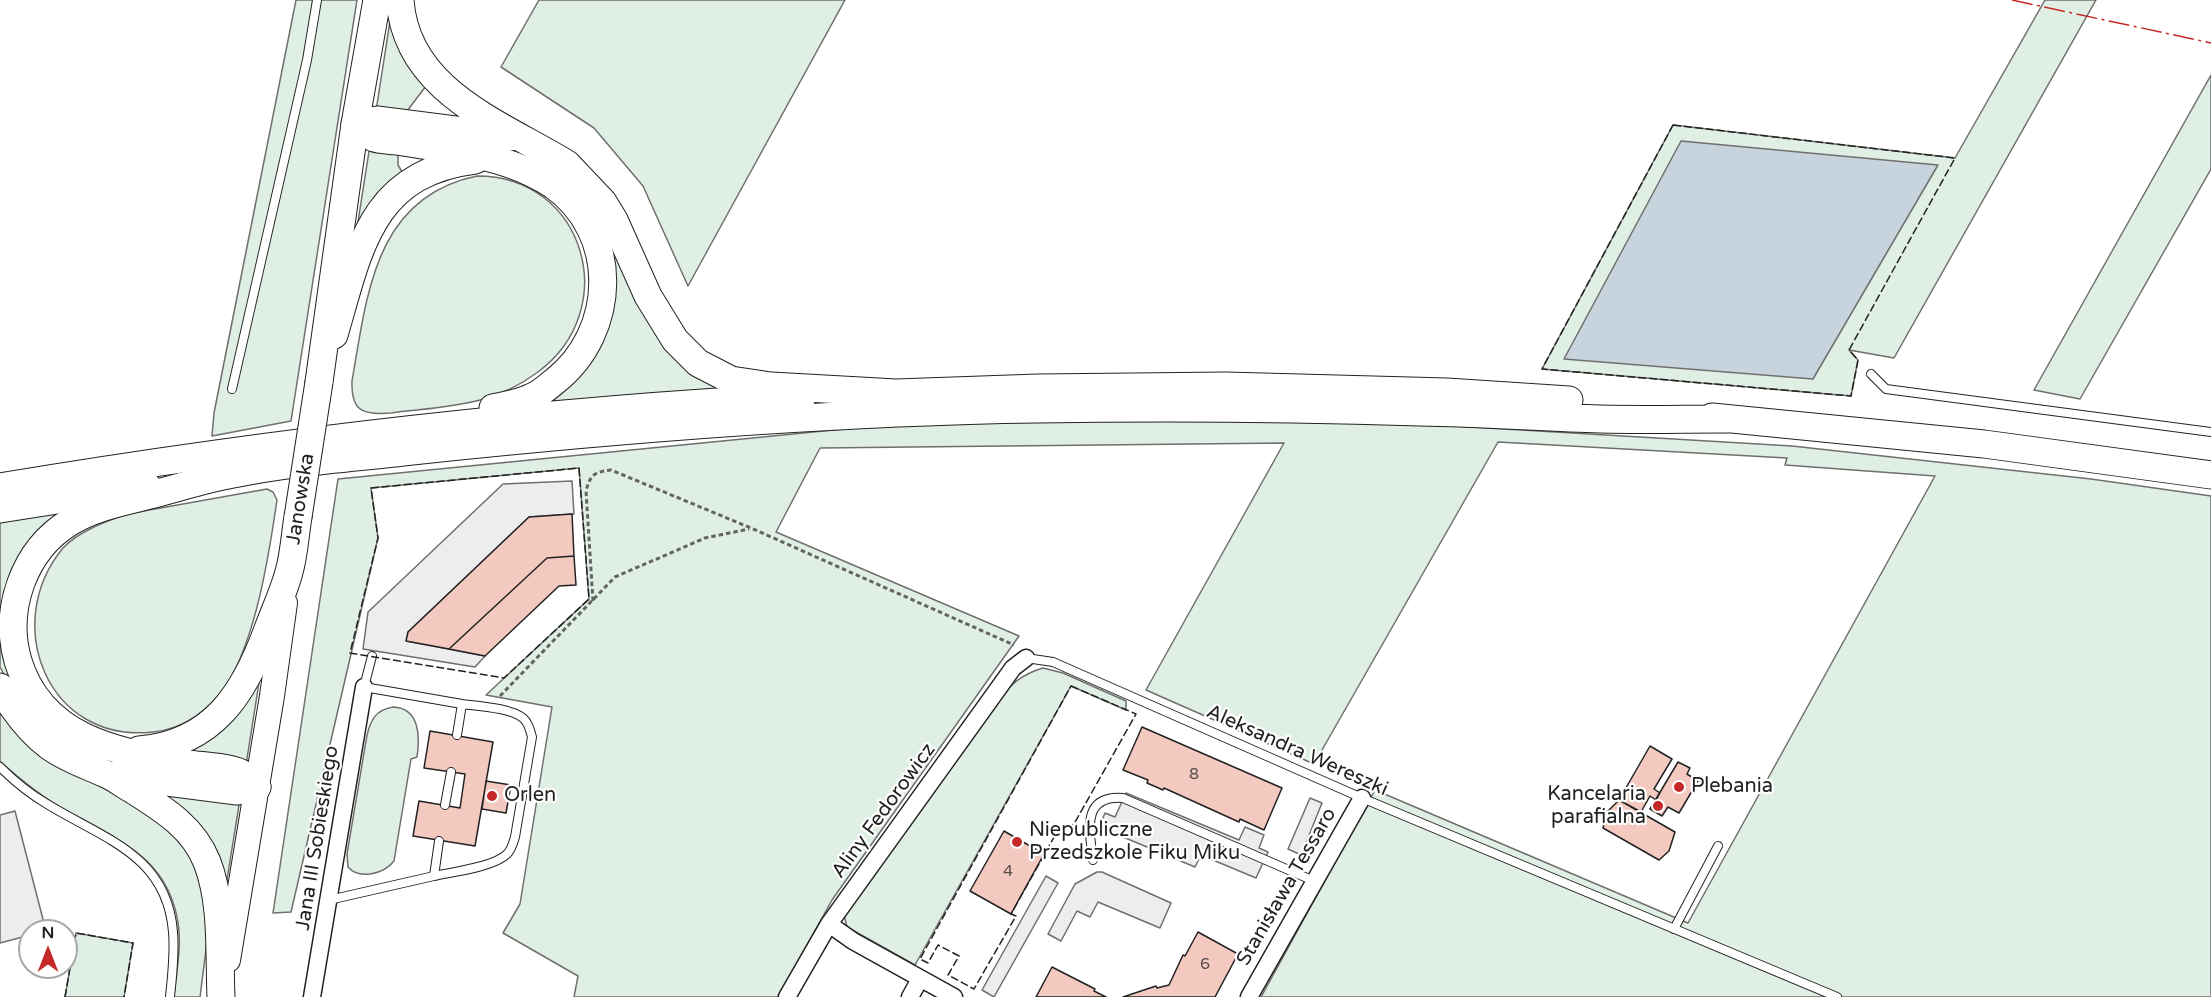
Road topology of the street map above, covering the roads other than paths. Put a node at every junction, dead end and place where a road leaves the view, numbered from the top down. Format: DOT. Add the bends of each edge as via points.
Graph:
graph roads {
  1 [pos="317,0"];
  2 [pos="377,0"];
  3 [pos="400,0"];
  4 [pos="355,124"];
  5 [pos="520,138"];
  6 [pos="488,159"];
  7 [pos="1871,374"];
  8 [pos="319,382"];
  9 [pos="232,389"];
  10 [pos="896,393"];
  11 [pos="1728,419"];
  12 [pos="395,430"];
  13 [pos="2211,432"];
  14 [pos="234,473"];
  15 [pos="2211,475"];
  16 [pos="0,487"];
  17 [pos="0,509"];
  18 [pos="290,571"];
  19 [pos="372,656"];
  20 [pos="1026,658"];
  21 [pos="0,687"];
  22 [pos="364,687"];
  23 [pos="462,704"];
  24 [pos="457,735"];
  25 [pos="129,751"];
  26 [pos="0,767"];
  27 [pos="451,772"];
  28 [pos="106,774"];
  29 [pos="257,787"];
  30 [pos="1362,798"];
  31 [pos="445,805"];
  32 [pos="439,841"];
  33 [pos="1718,846"];
  34 [pos="1093,860"];
  35 [pos="434,876"];
  36 [pos="1314,881"];
  37 [pos="329,900"];
  38 [pos="829,924"];
  39 [pos="1674,929"];
  40 [pos="920,979"];
  41 [pos="170,997"];
  42 [pos="221,997"];
  43 [pos="312,997"];
  44 [pos="787,997"];
  45 [pos="910,997"];
  46 [pos="954,997"];
  47 [pos="1249,997"];
  48 [pos="1837,997"];
  1 -- 9 [label="lane" via="307,60"];
  2 -- 4 [label="main road, Janowska"];
  3 -- 5 [label="main road" via="406,34 427,72 465,104"];
  4 -- 5 [label="main road" via="377,120"];
  4 -- 6 [label="main road" via="374,138"];
  4 -- 8 [label="main road, Janowska"];
  5 -- 10 [label="main road" via="567,164 603,202 662,320 698,363 730,380 750,384"];
  6 -- 8 [label="main road" via="447,165 420,176 376,216 360,248"];
  6 -- 12 [label="main road" via="514,165 552,185 583,217 597,245 602,270 602,298 594,330 575,364 533,397"];
  7 -- 13 [label="lane" via="1886,389"];
  8 -- 18 [label="main road, Janowska, bridge"];
  10 -- 11 [label="main road" via="1214,386 1381,390 1598,402"];
  10 -- 12 [label="main road" via="681,405"];
  11 -- 14 [label="main road" via="1235,408 929,412 476,444"];
  11 -- 15 [label="main road" via="1984,444"];
  12 -- 16 [label="main road"];
  14 -- 17 [label="main road"];
  14 -- 25 [label="main road" via="90,512 70,522 44,544 16,596 13,628 18,661 31,691 52,716 72,730 98,744"];
  18 -- 25 [label="main road" via="253,669 230,705 189,737 153,749"];
  18 -- 29 [label="main road, Janowska"];
  19 -- 22 [label="lane"];
  20 -- 30 [label="lane, Aleksandra Wereszki" via="1053,662"];
  20 -- 38 [label="street, Aliny Fedorowicz" via="1013,668"];
  21 -- 28 [label="main road" via="21,719 49,746"];
  22 -- 23 [label="lane"];
  22 -- 37 [label="street, Jana III Sobieskiego"];
  23 -- 24 [label="lane"];
  23 -- 35 [label="lane" via="514,712 524,718 532,737 513,846 493,862"];
  25 -- 29 [label="main road" via="240,772"];
  26 -- 41 [label="lane" via="47,804 119,844 152,873 165,896 174,934"];
  27 -- 31 [label="lane"];
  28 -- 29 [label="main road" via="237,791"];
  28 -- 42 [label="main road" via="173,816 200,847 216,905"];
  29 -- 42 [label="main road, Janowska"];
  30 -- 36 [label="street, Stanisława Tessaro"];
  30 -- 39 [label="lane, Aleksandra Wereszki"];
  32 -- 35 [label="lane"];
  33 -- 39 [label="lane"];
  34 -- 36 [label="lane" via="1090,815 1105,800 1123,798"];
  35 -- 37 [label="lane"];
  36 -- 47 [label="street, Stanisława Tessaro"];
  37 -- 43 [label="street, Jana III Sobieskiego"];
  38 -- 40 [label="street"];
  38 -- 44 [label="street, Aliny Fedorowicz"];
  39 -- 48 [label="lane, Aleksandra Wereszki"];
  40 -- 45 [label="street"];
  40 -- 46 [label="street"];
}
